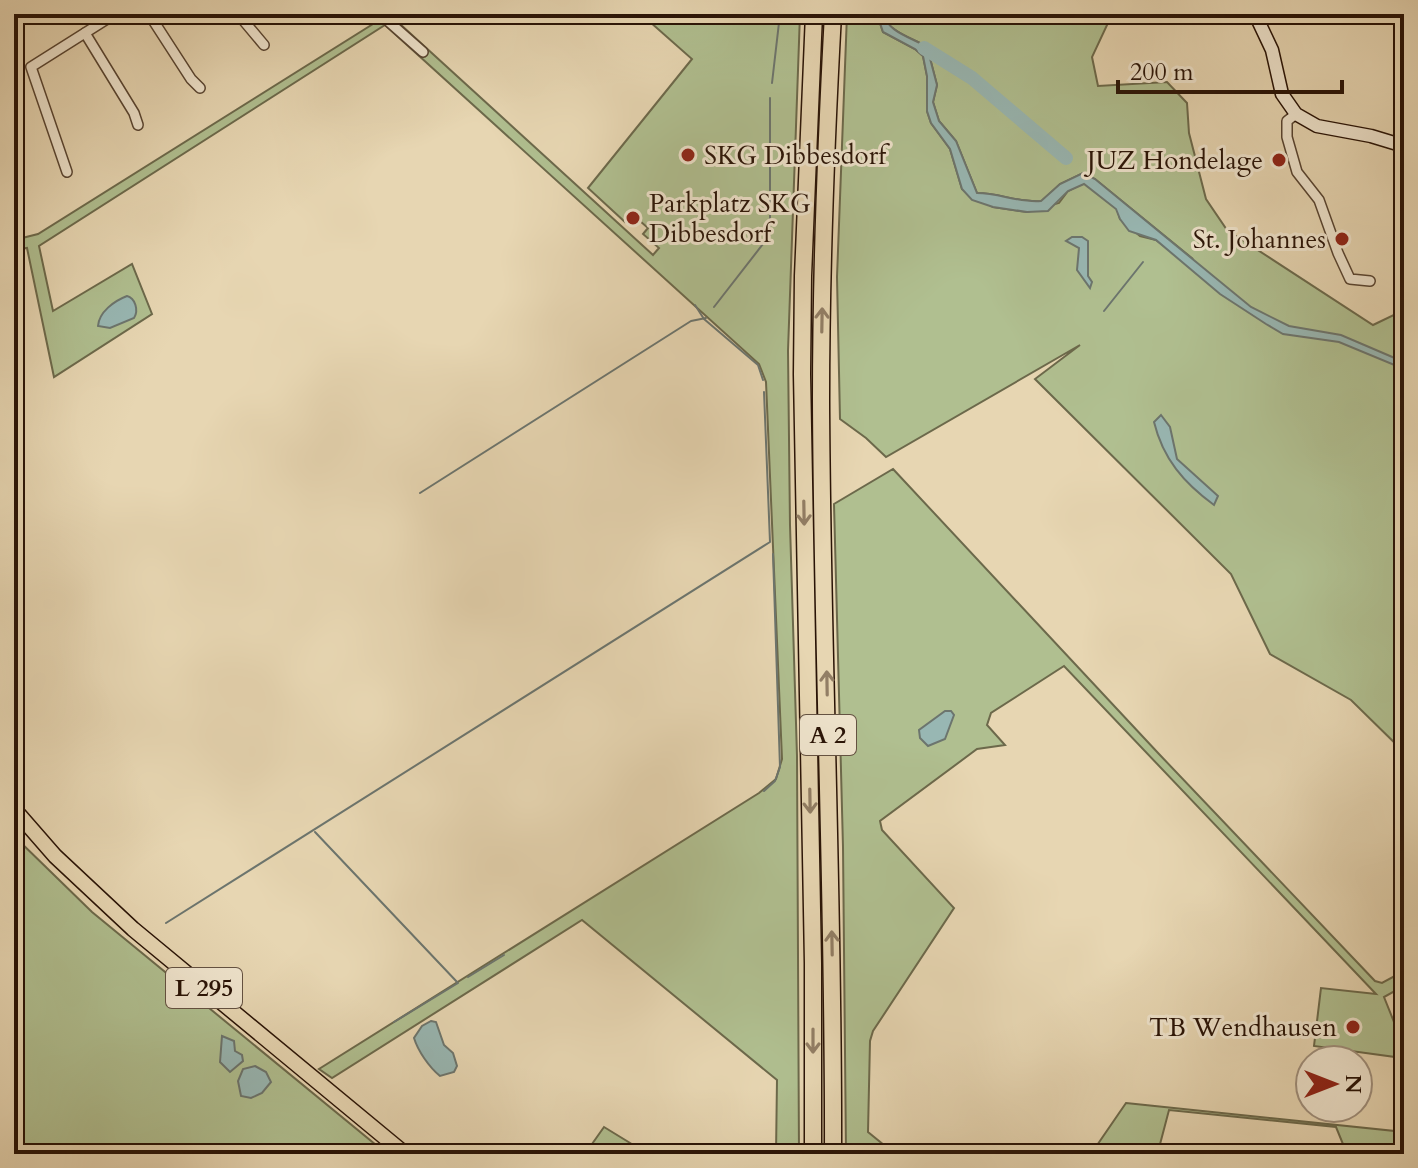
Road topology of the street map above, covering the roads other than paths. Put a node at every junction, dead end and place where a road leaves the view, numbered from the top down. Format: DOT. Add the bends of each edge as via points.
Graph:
graph roads {
  1 [pos="115,14"];
  2 [pos="149,14"];
  3 [pos="238,14"];
  4 [pos="380,14"];
  5 [pos="814,14"];
  6 [pos="833,14"];
  7 [pos="1255,14"];
  8 [pos="85,33"];
  9 [pos="264,45"];
  10 [pos="423,52"];
  11 [pos="200,88"];
  12 [pos="1296,114"];
  13 [pos="138,125"];
  14 [pos="1404,146"];
  15 [pos="67,172"];
  16 [pos="1370,281"];
  17 [pos="14,809"];
  18 [pos="813,1122"];
  19 [pos="405,1154"];
  20 [pos="804,1154"];
  21 [pos="813,1154"];
  22 [pos="833,1154"];
  1 -- 8 [label="street"];
  2 -- 11 [label="street"];
  3 -- 9 [label="street"];
  4 -- 10 [label="street"];
  5 -- 18 [label="highway, A 2, one-way" via="802,374"];
  22 -- 6 [label="highway, A 2, one-way" via="821,398"];
  7 -- 12 [label="main road" via="1272,50 1282,94"];
  8 -- 13 [label="street"];
  8 -- 15 [label="street" via="31,67"];
  12 -- 14 [label="main road" via="1317,126"];
  12 -- 16 [label="street" via="1287,121 1287,137 1297,172 1319,200 1350,279"];
  17 -- 19 [label="main road, L 295" via="110,909"];
  18 -- 20 [label="highway"];
  18 -- 21 [label="highway, A 2"];
}
